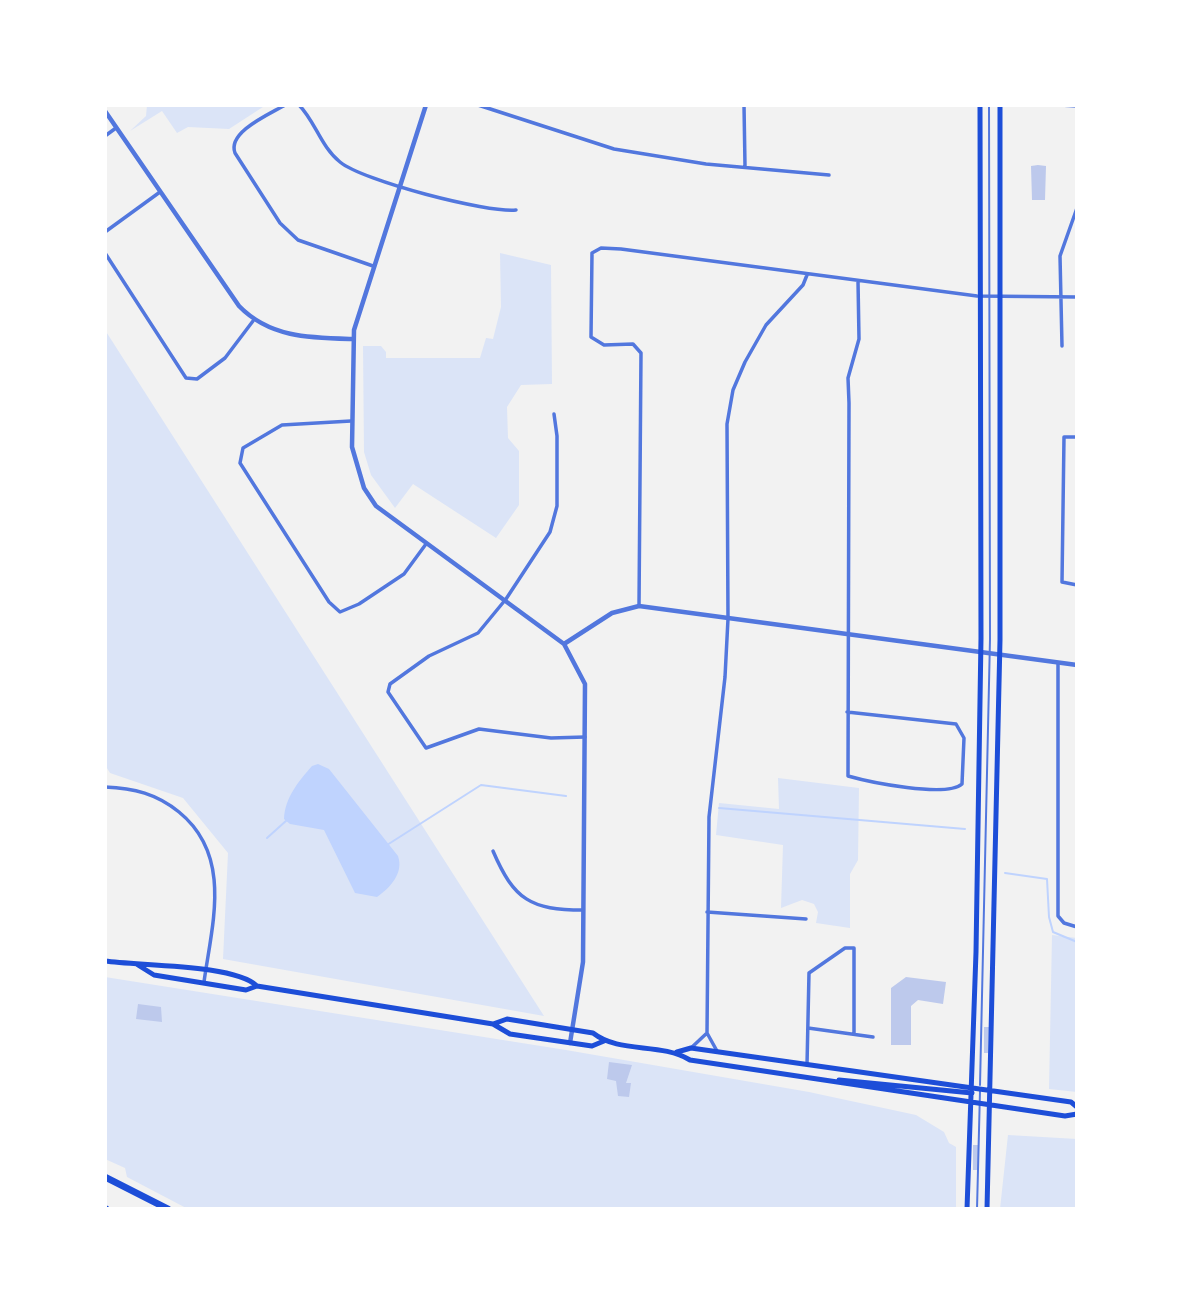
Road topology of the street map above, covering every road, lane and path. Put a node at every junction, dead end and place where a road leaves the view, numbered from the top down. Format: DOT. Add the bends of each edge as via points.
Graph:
graph roads {
  1 [pos="285,105"];
  2 [pos="299,105"];
  3 [pos="426,105"];
  4 [pos="478,105"];
  5 [pos="744,105"];
  6 [pos="980,105"];
  7 [pos="989,105"];
  8 [pos="1000,105"];
  9 [pos="1060,105"];
  10 [pos="1077,106"];
  11 [pos="105,111"];
  12 [pos="116,128"];
  13 [pos="105,136"];
  14 [pos="745,166"];
  15 [pos="829,174"];
  16 [pos="399,186"];
  17 [pos="160,192"];
  18 [pos="1077,208"];
  19 [pos="516,210"];
  20 [pos="105,232"];
  21 [pos="105,253"];
  22 [pos="373,266"];
  23 [pos="807,274"];
  24 [pos="858,281"];
  25 [pos="982,296"];
  26 [pos="990,297"];
  27 [pos="1001,297"];
  28 [pos="1059,297"];
  29 [pos="1077,297"];
  30 [pos="253,321"];
  31 [pos="353,340"];
  32 [pos="1062,346"];
  33 [pos="554,414"];
  34 [pos="351,421"];
  35 [pos="1077,437"];
  36 [pos="426,544"];
  37 [pos="1077,585"];
  38 [pos="506,599"];
  39 [pos="639,606"];
  40 [pos="728,619"];
  41 [pos="849,636"];
  42 [pos="564,644"];
  43 [pos="981,652"];
  44 [pos="989,654"];
  45 [pos="999,656"];
  46 [pos="1058,663"];
  47 [pos="1077,665"];
  48 [pos="847,712"];
  49 [pos="585,737"];
  50 [pos="105,788"];
  51 [pos="493,851"];
  52 [pos="583,911"];
  53 [pos="707,912"];
  54 [pos="806,919"];
  55 [pos="1077,927"];
  56 [pos="105,961"];
  57 [pos="138,965"];
  58 [pos="206,971"];
  59 [pos="204,982"];
  60 [pos="257,986"];
  61 [pos="493,1024"];
  62 [pos="808,1028"];
  63 [pos="572,1030"];
  64 [pos="707,1033"];
  65 [pos="854,1033"];
  66 [pos="873,1037"];
  67 [pos="604,1041"];
  68 [pos="570,1043"];
  69 [pos="691,1048"];
  70 [pos="677,1052"];
  71 [pos="719,1052"];
  72 [pos="807,1065"];
  73 [pos="991,1072"];
  74 [pos="816,1080"];
  75 [pos="980,1090"];
  76 [pos="971,1091"];
  77 [pos="990,1092"];
  78 [pos="971,1104"];
  79 [pos="980,1105"];
  80 [pos="989,1107"];
  81 [pos="1077,1107"];
  82 [pos="1077,1114"];
  83 [pos="105,1177"];
  84 [pos="168,1209"];
  85 [pos="967,1209"];
  86 [pos="977,1209"];
  87 [pos="987,1209"];
  1 -- 22 [label="street" via="236,137 235,153 281,223 298,240"];
  2 -- 16 [label="street" via="341,163"];
  3 -- 16 [label="street"];
  4 -- 14 [label="street" via="614,149"];
  5 -- 14 [label="street"];
  6 -- 25 [label="main road"];
  7 -- 26 [label="lane"];
  8 -- 27 [label="main road"];
  9 -- 10 [label="street"];
  11 -- 12 [label="street"];
  12 -- 13 [label="street"];
  12 -- 17 [label="street"];
  14 -- 15 [label="street"];
  16 -- 19 [label="street" via="493,209"];
  16 -- 22 [label="street"];
  17 -- 20 [label="street"];
  17 -- 30 [label="street"];
  18 -- 28 [label="street" via="1060,256"];
  21 -- 30 [label="street" via="186,378 197,379 225,358"];
  22 -- 31 [label="street"];
  23 -- 24 [label="street"];
  23 -- 39 [label="street" via="621,249 597,250 590,259 591,337 604,345 637,345 641,353"];
  23 -- 40 [label="street" via="803,285 766,326 733,390 727,424"];
  24 -- 25 [label="street"];
  24 -- 41 [label="street" via="859,339 848,378"];
  25 -- 26 [label="street"];
  25 -- 43 [label="main road"];
  26 -- 27 [label="street"];
  26 -- 44 [label="lane"];
  27 -- 28 [label="street"];
  27 -- 45 [label="main road"];
  28 -- 29 [label="street"];
  28 -- 32 [label="street"];
  30 -- 31 [label="street" via="288,335"];
  31 -- 34 [label="street"];
  33 -- 38 [label="street" via="555,519"];
  34 -- 36 [label="street" via="354,464 364,488 376,506"];
  34 -- 36 [label="street" via="282,425 243,448 240,463 329,602 340,612 404,575"];
  35 -- 37 [label="street" via="1064,437 1062,582"];
  36 -- 38 [label="street"];
  38 -- 42 [label="street"];
  38 -- 49 [label="street" via="478,632 429,656 390,684 392,701 426,748 479,729 551,738"];
  39 -- 40 [label="street"];
  39 -- 42 [label="street" via="612,613"];
  40 -- 41 [label="street"];
  40 -- 53 [label="street" via="709,817"];
  41 -- 43 [label="street"];
  41 -- 48 [label="street"];
  42 -- 49 [label="street" via="584,684"];
  43 -- 44 [label="street"];
  43 -- 76 [label="main road"];
  44 -- 45 [label="street"];
  44 -- 75 [label="lane"];
  45 -- 46 [label="street"];
  45 -- 73 [label="main road"];
  46 -- 47 [label="street"];
  46 -- 55 [label="street" via="1058,916"];
  48 -- 48 [label="street" via="950,722 961,728 963,782 955,790 880,784 848,776"];
  49 -- 52 [label="street"];
  50 -- 58 [label="street" via="145,792 167,802 205,842 216,885"];
  51 -- 52 [label="street" via="523,900 551,909"];
  52 -- 63 [label="street" via="583,962"];
  53 -- 54 [label="street"];
  53 -- 64 [label="street"];
  56 -- 57 [label="main road"];
  57 -- 58 [label="main road"];
  57 -- 59 [label="main road" via="154,975"];
  58 -- 59 [label="street"];
  58 -- 60 [label="main road" via="249,979"];
  59 -- 60 [label="main road" via="246,990"];
  60 -- 61 [label="main road"];
  61 -- 63 [label="main road" via="507,1019"];
  61 -- 68 [label="main road" via="510,1034"];
  62 -- 65 [label="street"];
  62 -- 65 [label="street" via="809,973 845,948 854,948"];
  62 -- 72 [label="street"];
  63 -- 67 [label="main road" via="593,1033"];
  63 -- 68 [label="street"];
  64 -- 69 [label="street"];
  64 -- 71 [label="street"];
  65 -- 66 [label="street"];
  67 -- 68 [label="main road" via="592,1046"];
  67 -- 70 [label="main road"];
  69 -- 70 [label="main road"];
  69 -- 71 [label="main road"];
  70 -- 74 [label="main road" via="690,1060"];
  71 -- 72 [label="main road"];
  72 -- 76 [label="main road"];
  73 -- 75 [label="main road"];
  73 -- 77 [label="main road"];
  74 -- 76 [label="main road"];
  74 -- 78 [label="main road"];
  75 -- 76 [label="main road"];
  75 -- 77 [label="main road"];
  75 -- 79 [label="lane"];
  76 -- 78 [label="main road"];
  77 -- 80 [label="main road"];
  77 -- 81 [label="main road" via="1071,1102"];
  78 -- 79 [label="main road"];
  78 -- 85 [label="main road"];
  79 -- 80 [label="main road"];
  79 -- 86 [label="lane"];
  80 -- 82 [label="main road"];
  80 -- 87 [label="main road"];
  83 -- 84 [label="highway"];
}
